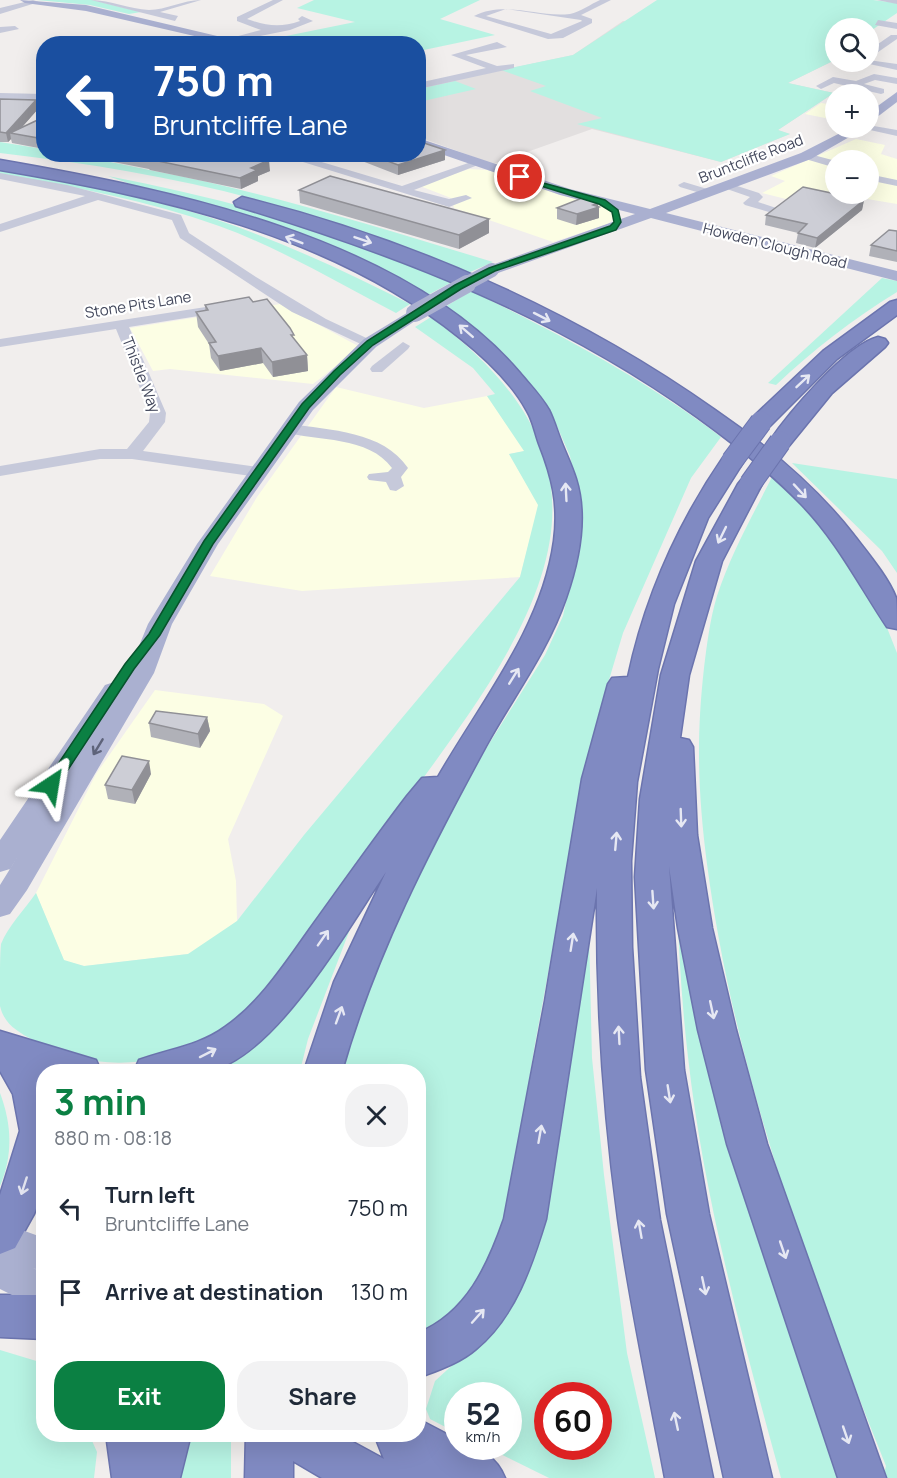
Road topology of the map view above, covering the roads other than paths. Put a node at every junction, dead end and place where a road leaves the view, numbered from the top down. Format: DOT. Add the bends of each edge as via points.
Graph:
graph roads {
  1 [pos="95,0"];
  2 [pos="138,0"];
  3 [pos="197,0"];
  4 [pos="279,0"];
  5 [pos="607,0"];
  6 [pos="881,0"];
  7 [pos="4,2"];
  8 [pos="897,2"];
  9 [pos="105,4"];
  10 [pos="31,6"];
  11 [pos="0,11"];
  12 [pos="150,12"];
  13 [pos="572,16"];
  14 [pos="132,18"];
  15 [pos="175,18"];
  16 [pos="308,20"];
  17 [pos="879,23"];
  18 [pos="897,26"];
  19 [pos="15,29"];
  20 [pos="269,29"];
  21 [pos="215,36"];
  22 [pos="247,36"];
  23 [pos="7,37"];
  24 [pos="894,37"];
  25 [pos="503,47"];
  26 [pos="879,48"];
  27 [pos="879,65"];
  28 [pos="511,66"];
  29 [pos="897,67"];
  30 [pos="498,69"];
  31 [pos="897,81"];
  32 [pos="426,84"];
  33 [pos="856,84"];
  34 [pos="820,86"];
  35 [pos="0,96"];
  36 [pos="897,96"];
  37 [pos="36,97"];
  38 [pos="879,111"];
  39 [pos="879,130"];
  40 [pos="897,133"];
  41 [pos="840,138"];
  42 [pos="426,145"];
  43 [pos="806,156"];
  44 [pos="309,162"];
  45 [pos="825,162"];
  46 [pos="478,163"];
  47 [pos="2,168"];
  48 [pos="879,179"];
  49 [pos="897,183"];
  50 [pos="684,185"];
  51 [pos="728,186"];
  52 [pos="402,190"];
  53 [pos="710,193"];
  54 [pos="96,197"];
  55 [pos="466,198"];
  56 [pos="602,202"];
  57 [pos="776,210"];
  58 [pos="652,215"];
  59 [pos="613,228"];
  60 [pos="2,234"];
  61 [pos="892,275"];
  62 [pos="281,299"];
  63 [pos="258,303"];
  64 [pos="235,306"];
  65 [pos="897,306"];
  66 [pos="121,325"];
  67 [pos="897,329"];
  68 [pos="0,343"];
  69 [pos="367,346"];
  70 [pos="377,369"];
  71 [pos="290,429"];
  72 [pos="132,454"];
  73 [pos="0,471"];
  74 [pos="258,472"];
  75 [pos="741,472"];
  76 [pos="375,477"];
  77 [pos="696,518"];
  78 [pos="897,621"];
  79 [pos="675,675"];
  80 [pos="119,696"];
  81 [pos="483,725"];
  82 [pos="0,862"];
  83 [pos="0,906"];
  84 [pos="2,1048"];
  85 [pos="58,1064"];
  86 [pos="184,1064"];
  87 [pos="325,1064"];
  88 [pos="36,1112"];
  89 [pos="36,1153"];
  90 [pos="0,1234"];
  91 [pos="0,1239"];
  92 [pos="36,1252"];
  93 [pos="0,1270"];
  94 [pos="36,1289"];
  95 [pos="0,1316"];
  96 [pos="36,1317"];
  97 [pos="426,1357"];
  98 [pos="131,1442"];
  99 [pos="165,1442"];
  100 [pos="270,1442"];
  101 [pos="306,1442"];
  102 [pos="401,1442"];
  103 [pos="412,1442"];
  104 [pos="136,1478"];
  105 [pos="156,1478"];
  106 [pos="269,1478"];
  107 [pos="369,1478"];
  108 [pos="429,1478"];
  109 [pos="481,1478"];
  110 [pos="689,1478"];
  111 [pos="748,1478"];
  112 [pos="862,1478"];
  1 -- 9 [label="street"];
  2 -- 9 [label="street"];
  3 -- 12 [label="street"];
  4 -- 20 [label="street" via="240,19"];
  5 -- 13 [label="street"];
  6 -- 8 [label="street"];
  7 -- 10 [label="street"];
  9 -- 12 [label="street"];
  10 -- 11 [label="street"];
  10 -- 14 [label="main road" via="86,8"];
  12 -- 14 [label="street"];
  12 -- 15 [label="street"];
  13 -- 13 [label="street" via="506,7 478,16 551,37 589,21"];
  14 -- 21 [label="main road"];
  16 -- 20 [label="street" via="287,28"];
  17 -- 18 [label="street"];
  19 -- 23 [label="street" via="0,30"];
  20 -- 22 [label="street"];
  24 -- 26 [label="street"];
  25 -- 30 [label="street" via="497,45 452,56"];
  27 -- 29 [label="street"];
  28 -- 30 [label="street"];
  30 -- 32 [label="street"];
  31 -- 33 [label="street" via="874,77"];
  33 -- 34 [label="street" via="832,80"];
  35 -- 37 [label="street"];
  36 -- 38 [label="main road"];
  39 -- 40 [label="street"];
  41 -- 43 [label="main road, Bruntcliffe Road"];
  42 -- 46 [label="main road, Howden Clough Road"];
  43 -- 45 [label="street"];
  43 -- 51 [label="main road, Bruntcliffe Road"];
  44 -- 52 [label="street"];
  46 -- 52 [label="street"];
  46 -- 56 [label="main road, Howden Clough Road"];
  47 -- 54 [label="street"];
  47 -- 78 [label="highway, one-way" via="196,190 294,216 411,257 544,318 682,395 796,485 849,545"];
  81 -- 47 [label="highway, one-way" via="530,650 559,580 566,547 566,482 537,407 504,364 437,308 345,259 268,230 143,193"];
  48 -- 49 [label="street"];
  50 -- 53 [label="street"];
  51 -- 53 [label="main road, Bruntcliffe Road"];
  51 -- 57 [label="street" via="757,197 748,203"];
  52 -- 55 [label="street" via="449,202"];
  53 -- 58 [label="main road, Bruntcliffe Road"];
  54 -- 60 [label="street"];
  54 -- 62 [label="street" via="177,218 184,235"];
  56 -- 58 [label="main road, Howden Clough Road"];
  56 -- 59 [label="main road" via="618,215"];
  58 -- 59 [label="main road, Bruntcliffe Road"];
  58 -- 61 [label="main road, Howden Clough Road"];
  59 -- 69 [label="main road, Bruntcliffe Road, bridge" via="492,270 415,313"];
  62 -- 63 [label="street"];
  62 -- 69 [label="street"];
  64 -- 66 [label="street, Stone Pits Lane"];
  75 -- 65 [label="highway, one-way, bridge" via="761,422 830,355"];
  66 -- 68 [label="street, Stone Pits Lane"];
  66 -- 72 [label="street, Thistle Way" via="158,413 157,422"];
  67 -- 75 [label="highway, bridge" via="856,360 800,413 780,442"];
  69 -- 70 [label="street" via="398,351"];
  69 -- 71 [label="main road, Bruntcliffe Road" via="306,406"];
  71 -- 74 [label="main road, Bruntcliffe Road"];
  71 -- 76 [label="street" via="383,450 400,468 395,481"];
  72 -- 73 [label="street" via="100,454"];
  72 -- 74 [label="street"];
  74 -- 80 [label="main road, Bruntcliffe Road" via="208,544 154,635 142,673"];
  75 -- 77 [label="highway"];
  75 -- 79 [label="highway, one-way"];
  97 -- 77 [label="highway, one-way" via="456,1338 488,1306 516,1247 525,1219 563,1001 597,779 626,668 645,614"];
  110 -- 77 [label="highway, one-way" via="639,1220 621,1077 614,861 621,782 644,669 661,604"];
  79 -- 111 [label="highway, one-way" via="656,799 652,878 665,1070 688,1214"];
  79 -- 112 [label="highway, one-way" via="681,835 695,928 717,1030 747,1144"];
  80 -- 82 [label="main road"];
  80 -- 83 [label="main road, one-way"];
  86 -- 81 [label="highway, one-way" via="238,1037 275,1001 409,815"];
  87 -- 81 [label="highway, one-way" via="362,954 408,859"];
  84 -- 85 [label="highway"];
  84 -- 88 [label="highway" via="23,1073"];
  89 -- 90 [label="highway, one-way" via="19,1201"];
  91 -- 92 [label="main road"];
  93 -- 94 [label="main road"];
  95 -- 96 [label="highway"];
  98 -- 104 [label="highway"];
  99 -- 105 [label="highway"];
  100 -- 106 [label="highway"];
  101 -- 107 [label="highway"];
  102 -- 108 [label="highway" via="410,1460"];
  103 -- 109 [label="highway"];
}
